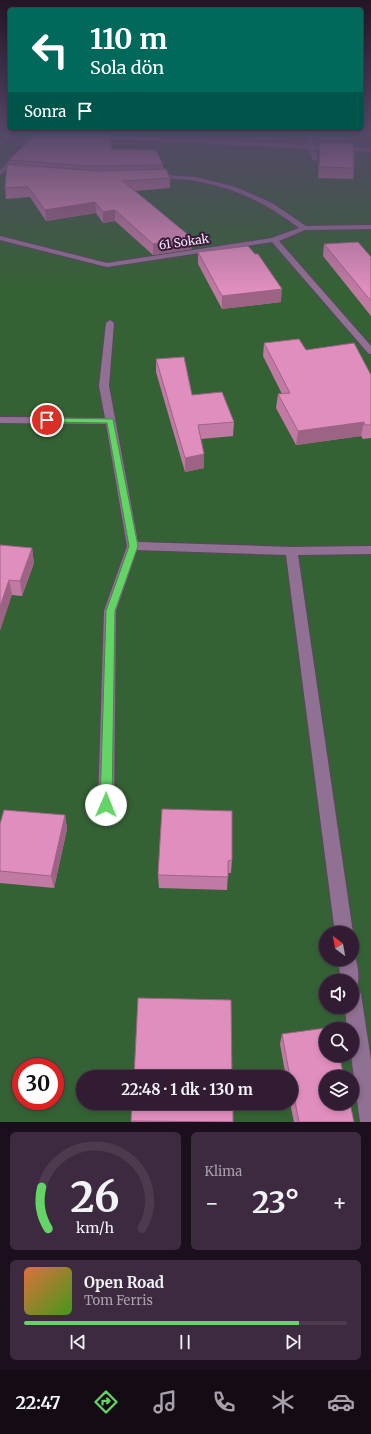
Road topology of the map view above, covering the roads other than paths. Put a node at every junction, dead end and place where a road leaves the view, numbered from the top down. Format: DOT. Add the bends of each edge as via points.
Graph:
graph roads {
  1 [pos="225,184"];
  2 [pos="371,227"];
  3 [pos="304,228"];
  4 [pos="0,238"];
  5 [pos="274,240"];
  6 [pos="110,323"];
  7 [pos="371,351"];
  8 [pos="0,420"];
  9 [pos="111,421"];
  10 [pos="134,546"];
  11 [pos="371,550"];
  12 [pos="291,551"];
  13 [pos="106,805"];
  14 [pos="343,926"];
  15 [pos="355,1014"];
  16 [pos="370,1122"];
  1 -- 3 [label="street" via="283,212"];
  2 -- 3 [label="street, 61 Sokak"];
  3 -- 5 [label="street, 61 Sokak"];
  4 -- 5 [label="street, 61 Sokak" via="107,265"];
  5 -- 7 [label="street"];
  6 -- 9 [label="street" via="104,386"];
  8 -- 9 [label="street"];
  9 -- 10 [label="street"];
  10 -- 12 [label="street"];
  10 -- 13 [label="street" via="110,611"];
  11 -- 12 [label="street"];
  12 -- 14 [label="street"];
  15 -- 16 [label="street"];
}
